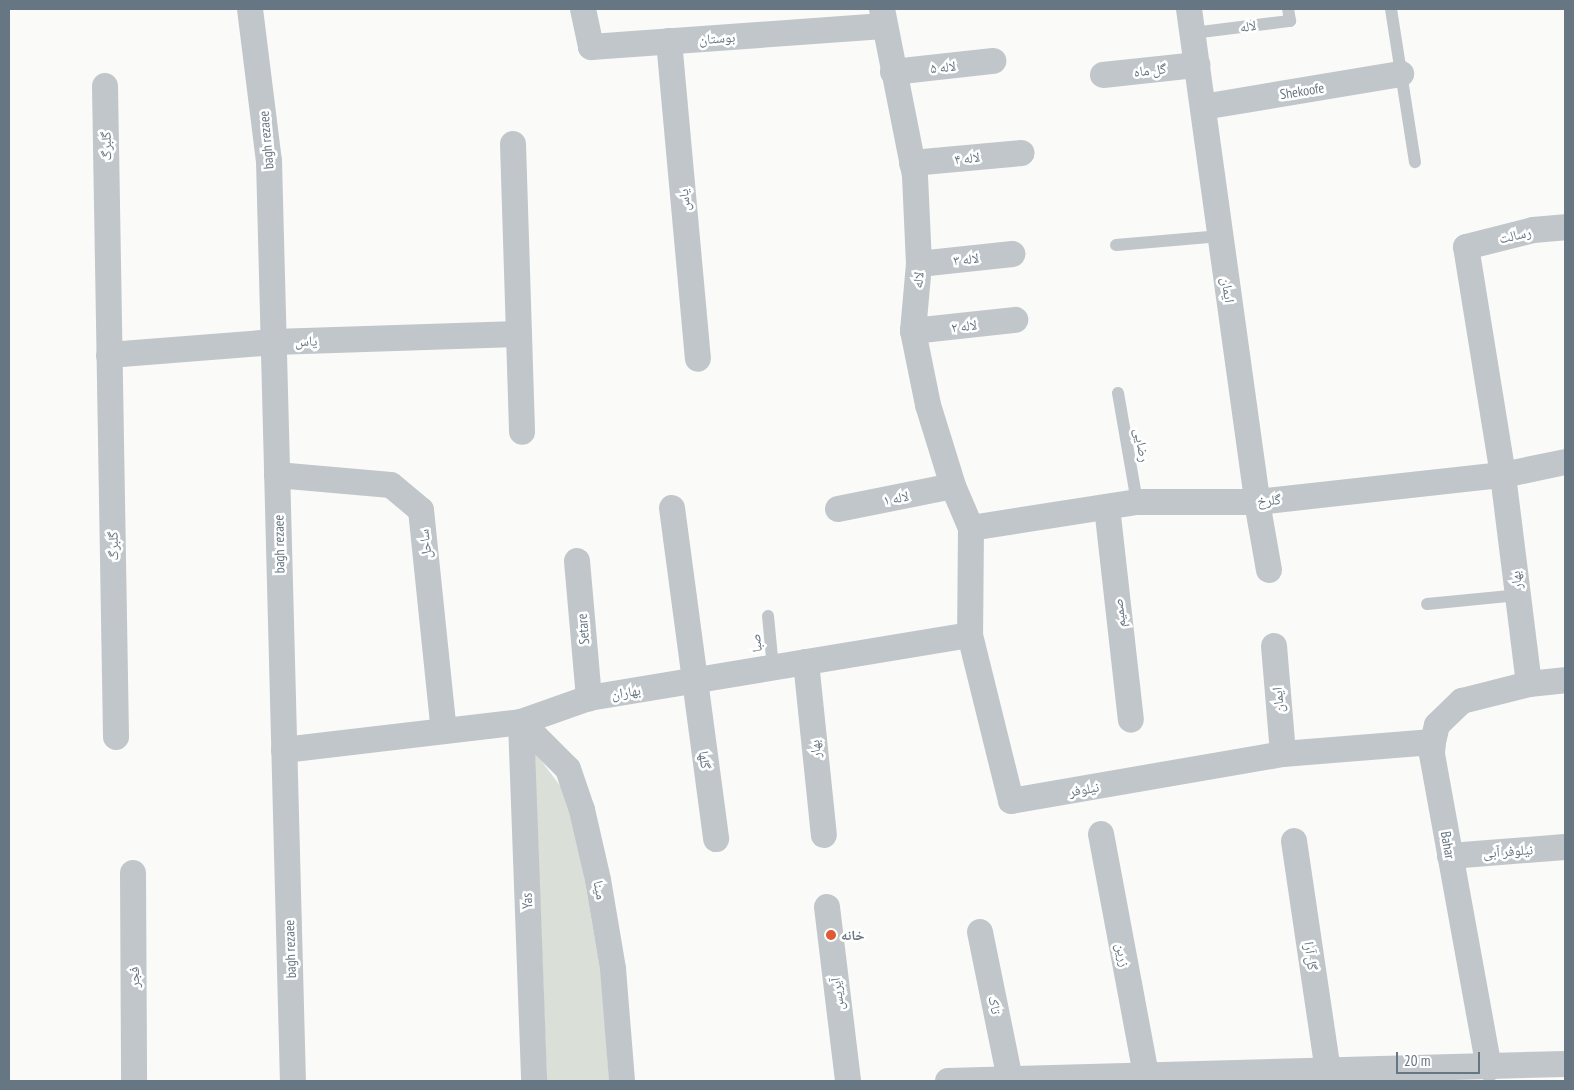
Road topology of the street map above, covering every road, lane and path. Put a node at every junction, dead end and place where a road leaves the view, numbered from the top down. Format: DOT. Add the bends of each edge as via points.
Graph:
graph roads {
  1 [pos="250,9"];
  2 [pos="583,9"];
  3 [pos="1288,9"];
  4 [pos="1391,9"];
  5 [pos="882,17"];
  6 [pos="1191,21"];
  7 [pos="670,41"];
  8 [pos="992,61"];
  9 [pos="1197,65"];
  10 [pos="893,72"];
  11 [pos="1401,74"];
  12 [pos="1103,75"];
  13 [pos="105,86"];
  14 [pos="1203,107"];
  15 [pos="513,144"];
  16 [pos="1022,153"];
  17 [pos="1415,162"];
  18 [pos="912,164"];
  19 [pos="1565,227"];
  20 [pos="1221,236"];
  21 [pos="1116,245"];
  22 [pos="1466,247"];
  23 [pos="1012,254"];
  24 [pos="920,264"];
  25 [pos="1015,320"];
  26 [pos="913,331"];
  27 [pos="519,334"];
  28 [pos="274,342"];
  29 [pos="110,355"];
  30 [pos="698,359"];
  31 [pos="1118,393"];
  32 [pos="522,432"];
  33 [pos="1565,462"];
  34 [pos="277,475"];
  35 [pos="1503,475"];
  36 [pos="953,486"];
  37 [pos="1137,502"];
  38 [pos="1257,502"];
  39 [pos="1107,507"];
  40 [pos="672,508"];
  41 [pos="838,509"];
  42 [pos="971,528"];
  43 [pos="577,561"];
  44 [pos="1270,570"];
  45 [pos="1518,595"];
  46 [pos="1427,604"];
  47 [pos="768,616"];
  48 [pos="970,636"];
  49 [pos="1274,646"];
  50 [pos="806,662"];
  51 [pos="773,668"];
  52 [pos="695,680"];
  53 [pos="1565,680"];
  54 [pos="1529,684"];
  55 [pos="589,698"];
  56 [pos="1131,720"];
  57 [pos="521,722"];
  58 [pos="444,731"];
  59 [pos="116,737"];
  60 [pos="1433,742"];
  61 [pos="284,750"];
  62 [pos="1283,754"];
  63 [pos="1101,834"];
  64 [pos="824,835"];
  65 [pos="716,839"];
  66 [pos="1294,841"];
  67 [pos="1565,847"];
  68 [pos="1450,856"];
  69 [pos="133,873"];
  70 [pos="827,907"];
  71 [pos="980,932"];
  72 [pos="1565,1064"];
  73 [pos="1489,1068"];
  74 [pos="1328,1071"];
  75 [pos="1146,1076"];
  76 [pos="1010,1079"];
  77 [pos="1109,1079"];
  78 [pos="134,1081"];
  79 [pos="294,1081"];
  80 [pos="534,1081"];
  81 [pos="622,1081"];
  82 [pos="848,1081"];
  83 [pos="948,1081"];
  1 -- 28 [label="street, bagh rezaee" via="269,161"];
  2 -- 7 [label="street, بوستان" via="591,47"];
  3 -- 6 [label="lane, لاله" via="1290,21"];
  4 -- 11 [label="lane"];
  5 -- 7 [label="street, بوستان"];
  5 -- 10 [label="street, لاله"];
  6 -- 9 [label="street, ایمان"];
  7 -- 30 [label="street, یاس"];
  8 -- 10 [label="street, لاله ۵"];
  9 -- 12 [label="street, گل ماه"];
  9 -- 14 [label="street, ایمان"];
  10 -- 18 [label="street, لاله"];
  11 -- 14 [label="street, Shekoofe"];
  11 -- 17 [label="lane"];
  13 -- 29 [label="street, گلبرگ"];
  14 -- 20 [label="street, ایمان"];
  15 -- 27 [label="street"];
  16 -- 18 [label="street, لاله ۴"];
  18 -- 24 [label="street, لاله"];
  19 -- 22 [label="street, رسالت" via="1533,230"];
  20 -- 21 [label="lane"];
  20 -- 38 [label="street, ایمان"];
  22 -- 35 [label="street, بهار"];
  23 -- 24 [label="street, لاله ۳"];
  24 -- 26 [label="street, لاله"];
  25 -- 26 [label="street, لاله ۲"];
  26 -- 36 [label="street, لاله" via="928,405"];
  27 -- 28 [label="street, یاس"];
  27 -- 32 [label="street"];
  28 -- 29 [label="street"];
  28 -- 34 [label="street, bagh rezaee"];
  29 -- 59 [label="street, گلبرگ"];
  31 -- 37 [label="lane, رضایی"];
  33 -- 35 [label="street, گلرخ"];
  34 -- 58 [label="street, ساحل" via="391,485 421,510"];
  34 -- 61 [label="street, bagh rezaee"];
  35 -- 38 [label="street, گلرخ"];
  35 -- 45 [label="street, بهار"];
  36 -- 41 [label="street, لاله ۱"];
  36 -- 42 [label="street, لاله"];
  37 -- 38 [label="street, گلرخ"];
  37 -- 39 [label="street, گلرخ"];
  38 -- 44 [label="street, ایمان"];
  39 -- 42 [label="street, گلرخ"];
  39 -- 56 [label="street, صمیم"];
  40 -- 52 [label="street, گلها"];
  42 -- 48 [label="street, نیلوفر"];
  43 -- 55 [label="street, Setare"];
  45 -- 46 [label="lane"];
  45 -- 54 [label="street, بهار"];
  47 -- 51 [label="lane, صبا"];
  48 -- 50 [label="street, بهاران"];
  48 -- 62 [label="street, نیلوفر" via="1011,801"];
  49 -- 62 [label="street, ایمان"];
  50 -- 51 [label="street, بهاران"];
  50 -- 64 [label="street, بهار"];
  51 -- 52 [label="street, بهاران"];
  52 -- 55 [label="street, بهاران"];
  52 -- 65 [label="street, گلها"];
  53 -- 54 [label="street, Bahar"];
  54 -- 60 [label="street, Bahar" via="1462,700 1437,725"];
  55 -- 57 [label="street, بهاران"];
  57 -- 58 [label="street, بهاران"];
  57 -- 80 [label="street, Yas"];
  57 -- 81 [label="street, مینا" via="568,769 582,810 613,969"];
  58 -- 61 [label="street, بهاران"];
  60 -- 62 [label="street, نیلوفر"];
  60 -- 68 [label="street, Bahar" via="1432,753"];
  61 -- 79 [label="street, bagh rezaee"];
  63 -- 75 [label="street, زرین"];
  66 -- 74 [label="street, گل آرا"];
  67 -- 68 [label="street, نیلوفر آبی"];
  68 -- 73 [label="street, Bahar"];
  69 -- 78 [label="street, فجر"];
  70 -- 82 [label="street, آیریس"];
  71 -- 76 [label="street, تاک"];
  72 -- 73 [label="street"];
  73 -- 74 [label="street"];
  74 -- 75 [label="street"];
  75 -- 77 [label="street"];
  76 -- 77 [label="street"];
  76 -- 83 [label="street"];
}
